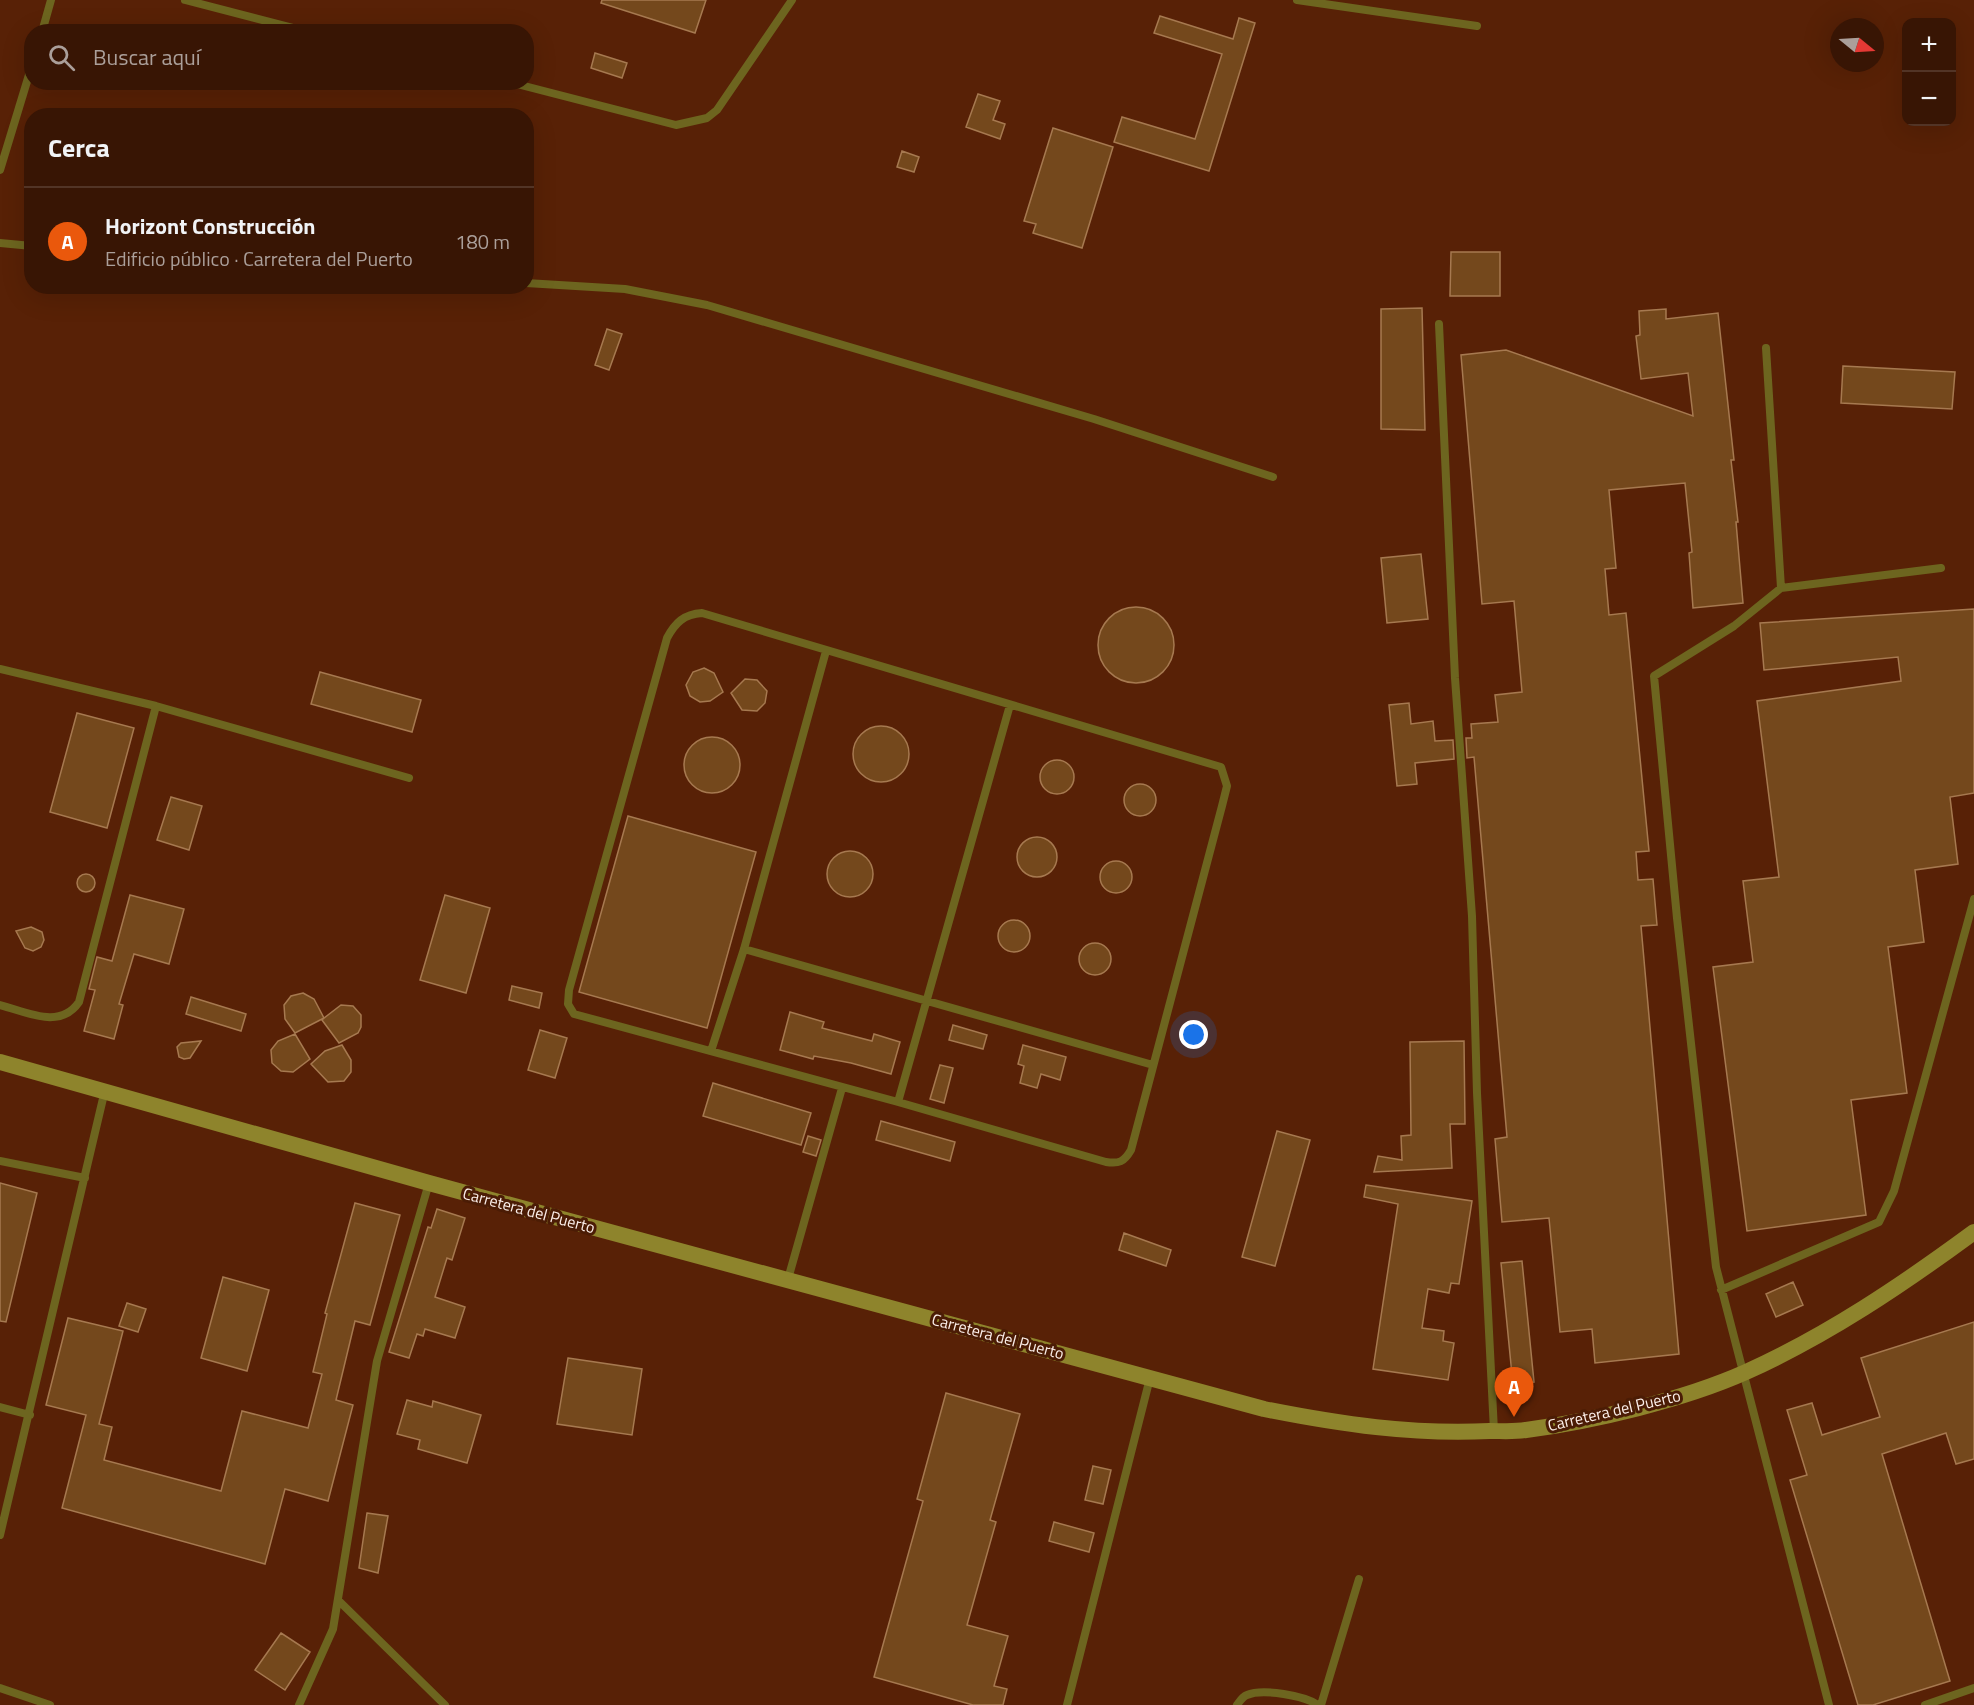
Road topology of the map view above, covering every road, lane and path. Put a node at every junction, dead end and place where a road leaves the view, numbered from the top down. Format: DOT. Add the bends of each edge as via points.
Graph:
graph roads {
  1 [pos="51,0"];
  2 [pos="185,0"];
  3 [pos="792,0"];
  4 [pos="1298,0"];
  5 [pos="44,24"];
  6 [pos="278,24"];
  7 [pos="1477,26"];
  8 [pos="534,88"];
  9 [pos="24,90"];
  10 [pos="0,170"];
  11 [pos="0,243"];
  12 [pos="24,245"];
  13 [pos="534,283"];
  14 [pos="1439,324"];
  15 [pos="1766,348"];
  16 [pos="1273,477"];
  17 [pos="1941,568"];
  18 [pos="1781,588"];
  19 [pos="826,651"];
  20 [pos="0,669"];
  21 [pos="1010,705"];
  22 [pos="156,706"];
  23 [pos="409,778"];
  24 [pos="1974,899"];
  25 [pos="744,949"];
  26 [pos="926,1001"];
  27 [pos="0,1005"];
  28 [pos="711,1051"];
  29 [pos="0,1062"];
  30 [pos="1153,1065"];
  31 [pos="842,1088"];
  32 [pos="105,1090"];
  33 [pos="898,1102"];
  34 [pos="0,1161"];
  35 [pos="85,1178"];
  36 [pos="429,1183"];
  37 [pos="1974,1232"];
  38 [pos="788,1279"];
  39 [pos="1720,1290"];
  40 [pos="1743,1373"];
  41 [pos="1150,1377"];
  42 [pos="0,1407"];
  43 [pos="30,1415"];
  44 [pos="1494,1431"];
  45 [pos="0,1535"];
  46 [pos="1359,1579"];
  47 [pos="339,1601"];
  48 [pos="0,1688"];
  49 [pos="1974,1688"];
  50 [pos="50,1705"];
  51 [pos="299,1705"];
  52 [pos="445,1705"];
  53 [pos="1066,1705"];
  54 [pos="1237,1705"];
  55 [pos="1320,1705"];
  56 [pos="1829,1705"];
  57 [pos="1925,1705"];
  1 -- 5 [label="lane"];
  2 -- 6 [label="lane"];
  3 -- 8 [label="lane" via="717,110 707,118 676,125"];
  4 -- 7 [label="lane"];
  9 -- 10 [label="lane"];
  11 -- 12 [label="lane"];
  13 -- 16 [label="lane" via="625,289 707,305 1094,419"];
  14 -- 44 [label="lane" via="1455,678 1472,916"];
  15 -- 18 [label="lane"];
  17 -- 18 [label="lane"];
  18 -- 39 [label="lane" via="1734,626 1654,675 1678,930"];
  19 -- 21 [label="lane"];
  19 -- 25 [label="lane"];
  19 -- 28 [label="lane" via="702,613 690,613 674,625 667,638 568,1004 574,1014"];
  20 -- 22 [label="lane"];
  21 -- 26 [label="lane"];
  21 -- 30 [label="lane" via="1221,767 1227,786"];
  22 -- 23 [label="lane"];
  22 -- 27 [label="lane" via="79,1002 63,1017 52,1018"];
  24 -- 39 [label="lane" via="1894,1191 1879,1222"];
  25 -- 26 [label="lane"];
  25 -- 28 [label="lane"];
  26 -- 30 [label="lane"];
  26 -- 33 [label="lane"];
  28 -- 31 [label="lane"];
  29 -- 32 [label="main road, Carretera del Puerto"];
  30 -- 33 [label="lane" via="1131,1150 1118,1164"];
  31 -- 33 [label="lane"];
  31 -- 38 [label="lane"];
  32 -- 35 [label="lane"];
  32 -- 36 [label="main road, Carretera del Puerto"];
  34 -- 35 [label="lane"];
  35 -- 43 [label="lane"];
  36 -- 38 [label="main road, Carretera del Puerto"];
  36 -- 47 [label="lane" via="377,1361"];
  37 -- 40 [label="main road, Carretera del Puerto" via="1847,1319"];
  38 -- 41 [label="main road, Carretera del Puerto"];
  39 -- 40 [label="lane"];
  40 -- 44 [label="main road, Carretera del Puerto" via="1602,1415 1525,1430"];
  40 -- 56 [label="lane"];
  41 -- 44 [label="main road, Carretera del Puerto" via="1264,1409 1330,1422 1450,1433"];
  41 -- 53 [label="lane"];
  42 -- 43 [label="lane"];
  43 -- 45 [label="lane"];
  46 -- 55 [label="lane"];
  47 -- 51 [label="lane" via="333,1629"];
  47 -- 52 [label="lane"];
  48 -- 50 [label="lane"];
  49 -- 57 [label="lane"];
  54 -- 55 [label="lane" via="1244,1696 1256,1692 1308,1698"];
}
